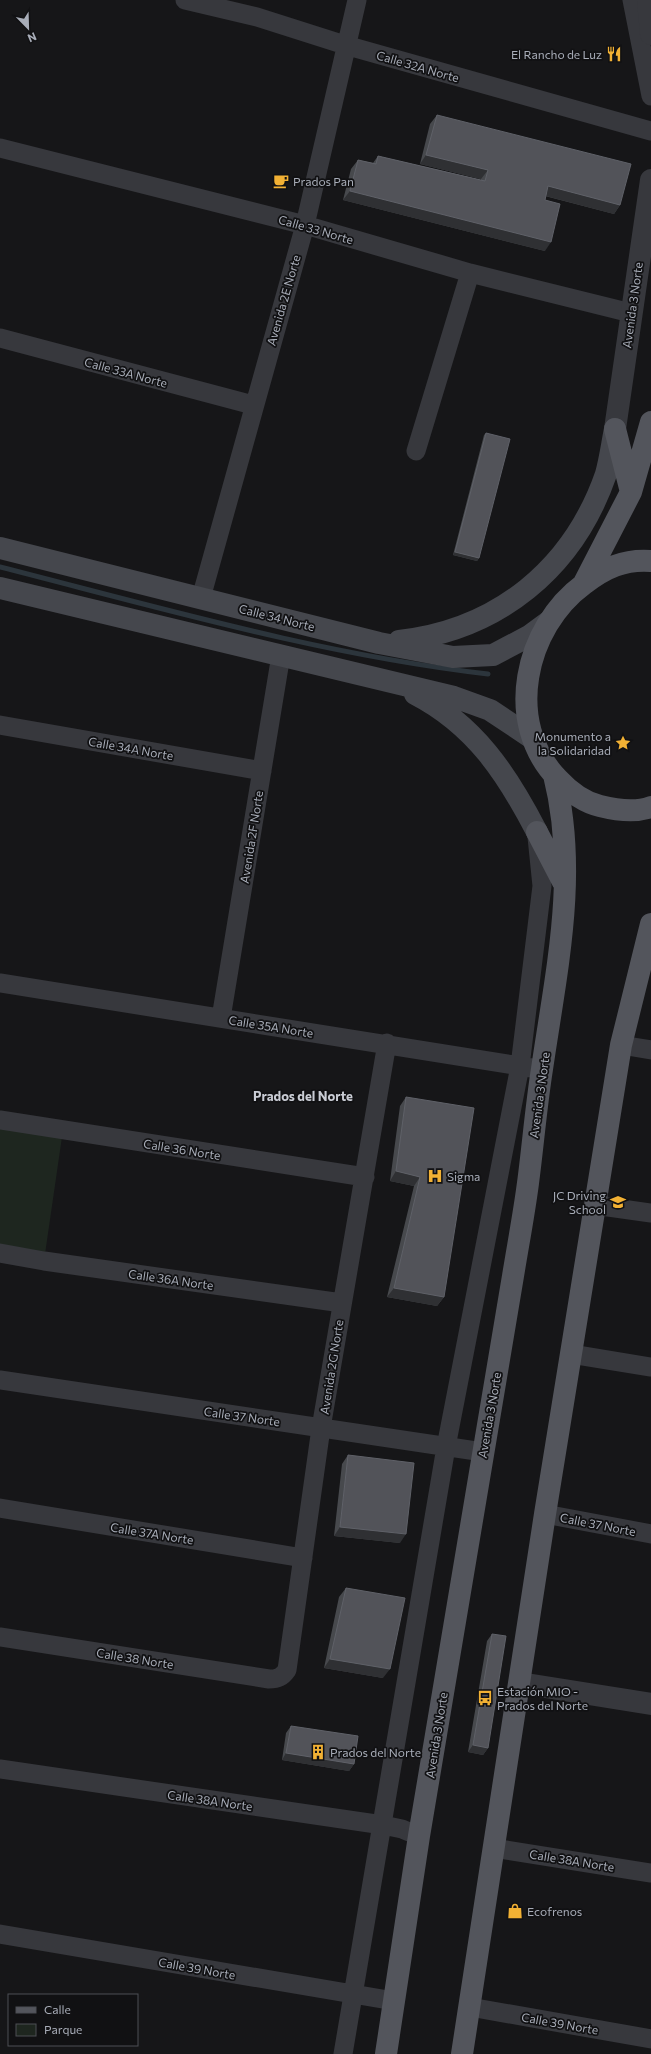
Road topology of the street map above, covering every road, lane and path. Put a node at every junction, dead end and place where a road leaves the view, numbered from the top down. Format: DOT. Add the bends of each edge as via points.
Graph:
graph roads {
  1 [pos="185,0"];
  2 [pos="357,0"];
  3 [pos="632,0"];
  4 [pos="648,0"];
  5 [pos="651,34"];
  6 [pos="345,45"];
  7 [pos="651,96"];
  8 [pos="651,131"];
  9 [pos="0,148"];
  10 [pos="651,180"];
  11 [pos="305,225"];
  12 [pos="470,273"];
  13 [pos="631,313"];
  14 [pos="0,338"];
  15 [pos="253,405"];
  16 [pos="651,422"];
  17 [pos="615,429"];
  18 [pos="416,451"];
  19 [pos="631,492"];
  20 [pos="0,548"];
  21 [pos="651,561"];
  22 [pos="583,585"];
  23 [pos="0,588"];
  24 [pos="201,598"];
  25 [pos="548,622"];
  26 [pos="380,643"];
  27 [pos="281,655"];
  28 [pos="391,681"];
  29 [pos="0,725"];
  30 [pos="532,738"];
  31 [pos="262,771"];
  32 [pos="554,775"];
  33 [pos="651,807"];
  34 [pos="537,832"];
  35 [pos="566,886"];
  36 [pos="651,924"];
  37 [pos="0,983"];
  38 [pos="221,1018"];
  39 [pos="387,1044"];
  40 [pos="621,1045"];
  41 [pos="651,1050"];
  42 [pos="520,1066"];
  43 [pos="542,1069"];
  44 [pos="0,1120"];
  45 [pos="365,1177"];
  46 [pos="594,1205"];
  47 [pos="651,1214"];
  48 [pos="0,1253"];
  49 [pos="342,1303"];
  50 [pos="571,1354"];
  51 [pos="651,1367"];
  52 [pos="0,1380"];
  53 [pos="321,1428"];
  54 [pos="446,1447"];
  55 [pos="483,1452"];
  56 [pos="0,1508"];
  57 [pos="545,1514"];
  58 [pos="651,1534"];
  59 [pos="304,1558"];
  60 [pos="0,1637"];
  61 [pos="269,1679"];
  62 [pos="520,1683"];
  63 [pos="651,1704"];
  64 [pos="0,1769"];
  65 [pos="383,1825"];
  66 [pos="419,1836"];
  67 [pos="493,1848"];
  68 [pos="651,1872"];
  69 [pos="0,1934"];
  70 [pos="353,1994"];
  71 [pos="394,2001"];
  72 [pos="470,2007"];
  73 [pos="651,2039"];
  74 [pos="343,2054"];
  75 [pos="386,2054"];
  76 [pos="462,2054"];
  1 -- 6 [label="street, Calle 32A Norte" via="257,17"];
  2 -- 6 [label="street, Avenida 2E Norte"];
  3 -- 7 [label="street"];
  4 -- 5 [label="street"];
  6 -- 8 [label="street, Calle 32A Norte"];
  6 -- 11 [label="street, Avenida 2E Norte"];
  9 -- 11 [label="street, Calle 33 Norte"];
  10 -- 13 [label="street, Avenida 3 Norte"];
  11 -- 12 [label="street, Calle 33 Norte"];
  11 -- 15 [label="street, Avenida 2E Norte"];
  12 -- 13 [label="street, Calle 33 Norte"];
  12 -- 18 [label="street"];
  13 -- 17 [label="street, Avenida 3 Norte"];
  14 -- 15 [label="street, Calle 33A Norte"];
  15 -- 24 [label="street, Avenida 2E Norte"];
  16 -- 19 [label="main road"];
  17 -- 19 [label="main road"];
  17 -- 26 [label="main road" via="606,473 580,531 561,557 538,580 513,600 485,617 456,629 425,638"];
  19 -- 22 [label="main road"];
  20 -- 24 [label="main road, Calle 34 Norte"];
  21 -- 22 [label="main road" via="638,560 615,565 596,574"];
  22 -- 25 [label="main road" via="576,589"];
  23 -- 27 [label="main road"];
  24 -- 26 [label="main road, Calle 34 Norte"];
  25 -- 26 [label="main road, Calle 34 Norte" via="529,636 493,655 453,657"];
  25 -- 30 [label="main road" via="538,641 529,669 526,694"];
  27 -- 28 [label="main road"];
  27 -- 31 [label="street, Avenida 2F Norte"];
  28 -- 30 [label="main road" via="454,697 490,710"];
  28 -- 34 [label="main road" via="429,701 464,727 480,743 518,795"];
  29 -- 31 [label="street, Calle 34A Norte"];
  30 -- 32 [label="main road" via="542,760"];
  31 -- 38 [label="street, Avenida 2F Norte"];
  32 -- 33 [label="main road" via="570,791 589,803 618,811"];
  32 -- 35 [label="main road, Avenida 3 Norte" via="564,827"];
  34 -- 35 [label="main road"];
  34 -- 42 [label="street, Avenida 3 Norte" via="542,886"];
  35 -- 43 [label="main road, Avenida 3 Norte" via="562,937"];
  36 -- 40 [label="main road"];
  37 -- 38 [label="street, Calle 35A Norte"];
  38 -- 39 [label="street, Calle 35A Norte"];
  39 -- 42 [label="street, Calle 35A Norte"];
  39 -- 45 [label="street, Avenida 2G Norte"];
  40 -- 41 [label="street"];
  40 -- 46 [label="main road"];
  42 -- 43 [label="street, Calle 35A Norte"];
  42 -- 54 [label="street, Avenida 3 Norte"];
  43 -- 55 [label="main road, Avenida 3 Norte" via="528,1183"];
  44 -- 45 [label="street, Calle 36 Norte"];
  45 -- 49 [label="street, Avenida 2G Norte"];
  46 -- 47 [label="street"];
  46 -- 50 [label="main road"];
  48 -- 49 [label="street, Calle 36A Norte"];
  49 -- 53 [label="street, Avenida 2G Norte"];
  50 -- 51 [label="street"];
  50 -- 57 [label="main road"];
  52 -- 53 [label="street, Calle 37 Norte"];
  53 -- 54 [label="street, Calle 37 Norte"];
  53 -- 59 [label="street, Avenida 2G Norte"];
  54 -- 55 [label="street, Calle 37 Norte"];
  54 -- 65 [label="street, Avenida 3 Norte"];
  55 -- 66 [label="main road, Avenida 3 Norte"];
  56 -- 59 [label="street, Calle 37A Norte"];
  57 -- 58 [label="street, Calle 37 Norte"];
  57 -- 62 [label="main road"];
  59 -- 61 [label="street, Avenida 2G Norte" via="287,1670 276,1680"];
  60 -- 61 [label="street, Calle 38 Norte"];
  62 -- 63 [label="street"];
  62 -- 67 [label="main road"];
  64 -- 65 [label="street, Calle 38A Norte"];
  65 -- 66 [label="street, Calle 38A Norte"];
  65 -- 70 [label="street, Avenida 3 Norte"];
  66 -- 71 [label="main road, Avenida 3 Norte"];
  67 -- 68 [label="street, Calle 38A Norte"];
  67 -- 72 [label="main road"];
  69 -- 70 [label="street, Calle 39 Norte"];
  70 -- 71 [label="street, Calle 39 Norte"];
  70 -- 74 [label="street, Avenida 3 Norte"];
  71 -- 75 [label="main road, Avenida 3 Norte"];
  72 -- 73 [label="street, Calle 39 Norte"];
  72 -- 76 [label="main road"];
}
